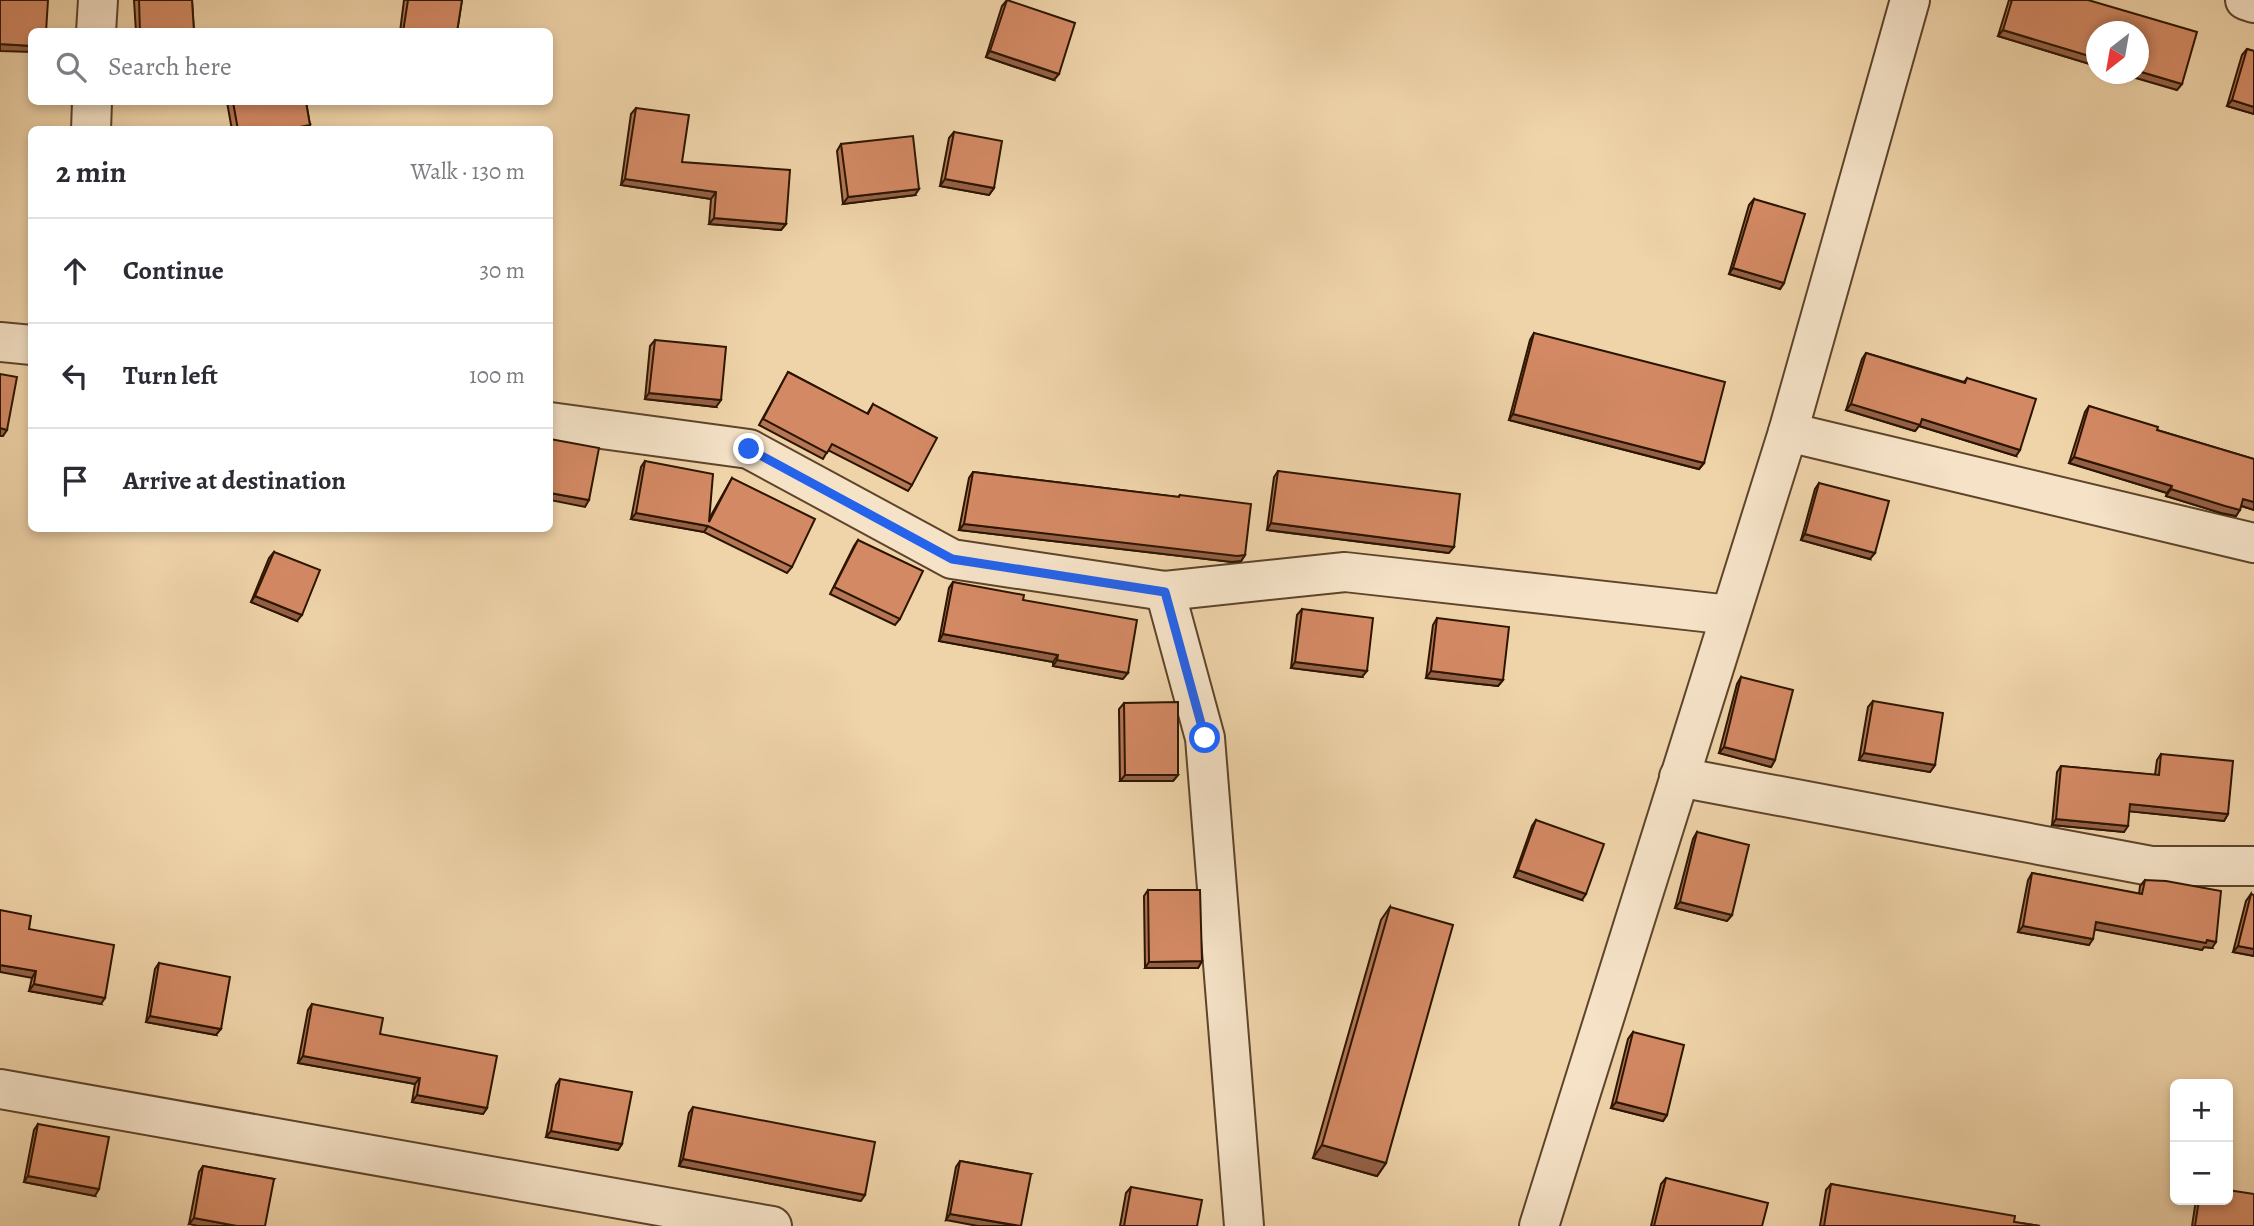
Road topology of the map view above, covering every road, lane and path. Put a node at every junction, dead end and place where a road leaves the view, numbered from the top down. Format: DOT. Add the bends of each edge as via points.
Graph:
graph roads {
  1 [pos="97,0"];
  2 [pos="1910,0"];
  3 [pos="2245,0"];
  4 [pos="2254,3"];
  5 [pos="96,28"];
  6 [pos="92,105"];
  7 [pos="91,126"];
  8 [pos="0,342"];
  9 [pos="28,345"];
  10 [pos="553,422"];
  11 [pos="1788,432"];
  12 [pos="2254,543"];
  13 [pos="1165,592"];
  14 [pos="1730,615"];
  15 [pos="1679,777"];
  16 [pos="2254,866"];
  17 [pos="0,1089"];
  18 [pos="772,1226"];
  19 [pos="1244,1226"];
  20 [pos="1539,1226"];
  1 -- 5 [label="street"];
  2 -- 11 [label="street"];
  3 -- 4 [label="street"];
  6 -- 7 [label="street"];
  8 -- 9 [label="street"];
  10 -- 13 [label="street" via="749,449 952,559"];
  11 -- 12 [label="street"];
  11 -- 14 [label="street"];
  13 -- 14 [label="street" via="1345,572"];
  13 -- 19 [label="street" via="1205,738"];
  14 -- 15 [label="street"];
  15 -- 16 [label="street" via="2151,866"];
  15 -- 20 [label="street"];
  17 -- 18 [label="street"];
}
